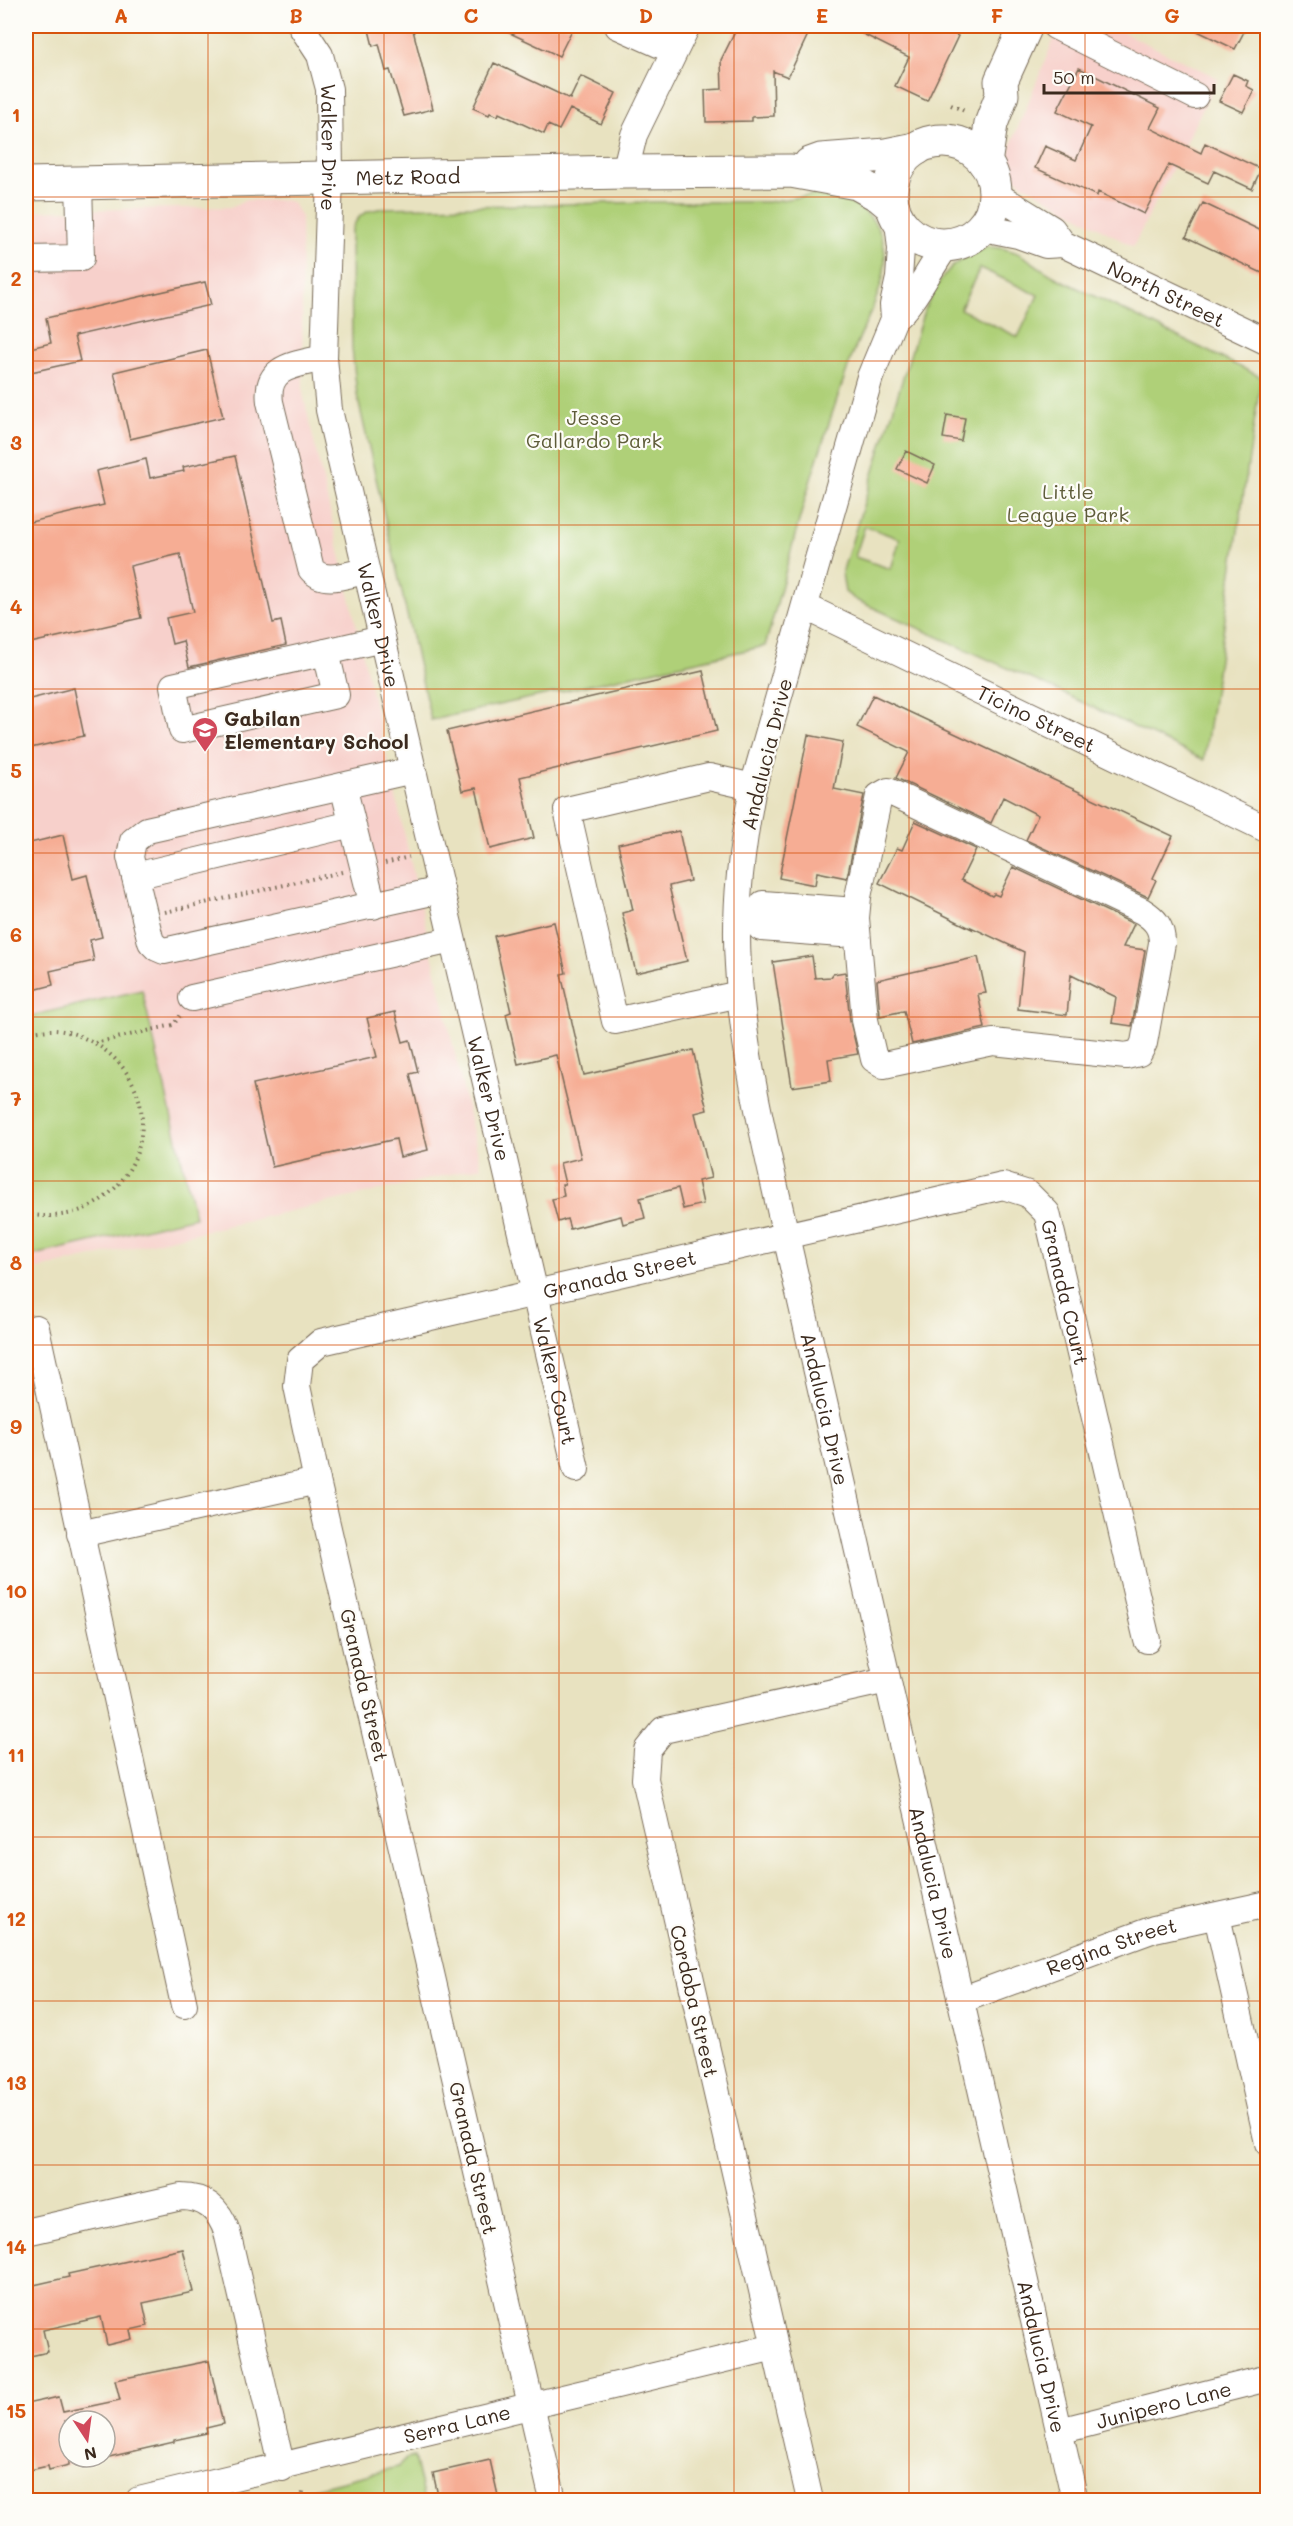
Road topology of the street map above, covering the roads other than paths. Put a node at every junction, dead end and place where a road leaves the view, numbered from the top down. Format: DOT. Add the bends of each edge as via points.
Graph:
graph roads {
  1 [pos="301,26"];
  2 [pos="618,26"];
  3 [pos="687,26"];
  4 [pos="1026,26"];
  5 [pos="1055,26"];
  6 [pos="674,51"];
  7 [pos="1001,81"];
  8 [pos="1195,96"];
  9 [pos="931,145"];
  10 [pos="985,163"];
  11 [pos="791,171"];
  12 [pos="625,172"];
  13 [pos="330,178"];
  14 [pos="79,183"];
  15 [pos="26,184"];
  16 [pos="994,194"];
  17 [pos="896,214"];
  18 [pos="983,228"];
  19 [pos="1063,244"];
  20 [pos="947,245"];
  21 [pos="26,259"];
  22 [pos="894,319"];
  23 [pos="1268,342"];
  24 [pos="324,358"];
  25 [pos="366,571"];
  26 [pos="806,607"];
  27 [pos="382,639"];
  28 [pos="326,652"];
  29 [pos="413,770"];
  30 [pos="343,786"];
  31 [pos="753,787"];
  32 [pos="352,824"];
  33 [pos="1268,830"];
  34 [pos="135,876"];
  35 [pos="441,890"];
  36 [pos="373,906"];
  37 [pos="747,915"];
  38 [pos="852,924"];
  39 [pos="452,940"];
  40 [pos="740,993"];
  41 [pos="192,998"];
  42 [pos="786,1236"];
  43 [pos="535,1293"];
  44 [pos="36,1328"];
  45 [pos="576,1468"];
  46 [pos="317,1481"];
  47 [pos="80,1534"];
  48 [pos="1147,1640"];
  49 [pos="887,1680"];
  50 [pos="1268,1904"];
  51 [pos="1216,1916"];
  52 [pos="961,2000"];
  53 [pos="184,2005"];
  54 [pos="1268,2143"];
  55 [pos="26,2232"];
  56 [pos="775,2347"];
  57 [pos="1268,2378"];
  58 [pos="532,2407"];
  59 [pos="1059,2431"];
  60 [pos="282,2468"];
  61 [pos="139,2500"];
  62 [pos="553,2500"];
  63 [pos="810,2500"];
  64 [pos="1075,2500"];
  1 -- 13 [label="street, Walker Drive" via="320,55 329,89"];
  2 -- 6 [label="street"];
  3 -- 6 [label="street"];
  4 -- 7 [label="main road"];
  5 -- 8 [label="street"];
  6 -- 12 [label="street" via="634,135"];
  7 -- 9 [label="main road" via="988,89 971,114"];
  7 -- 10 [label="main road" via="1002,95 991,124"];
  9 -- 10 [label="main road" via="967,146"];
  9 -- 11 [label="main road, Metz Road" via="886,155 821,160"];
  9 -- 17 [label="main road" via="905,157 894,178"];
  10 -- 16 [label="main road"];
  11 -- 12 [label="main road, Metz Road"];
  11 -- 17 [label="main road, Metz Road" via="857,183 880,196"];
  12 -- 13 [label="main road, Metz Road"];
  13 -- 14 [label="main road, Metz Road"];
  13 -- 24 [label="street, Walker Drive"];
  14 -- 15 [label="main road, Metz Road"];
  14 -- 21 [label="street" via="81,258"];
  16 -- 18 [label="main road" via="991,218"];
  16 -- 19 [label="street, North Street" via="1052,229"];
  17 -- 20 [label="main road" via="908,233 920,240"];
  17 -- 22 [label="street, Andalucia Drive" via="901,249 892,305"];
  18 -- 19 [label="street, North Street" via="1046,245"];
  18 -- 20 [label="main road"];
  19 -- 23 [label="street, North Street"];
  20 -- 22 [label="street, Andalucia Drive" via="905,309"];
  22 -- 26 [label="street, Andalucia Drive" via="870,377"];
  24 -- 25 [label="street, Walker Drive" via="329,410"];
  24 -- 25 [label="street" via="279,372 270,384 270,402 311,569 330,578"];
  25 -- 27 [label="street, Walker Drive"];
  26 -- 31 [label="street, Andalucia Drive"];
  26 -- 33 [label="street, Ticino Street"];
  27 -- 28 [label="street"];
  27 -- 29 [label="street, Walker Drive"];
  28 -- 28 [label="street" via="173,686 182,730 336,695"];
  29 -- 30 [label="street"];
  29 -- 35 [label="street, Walker Drive"];
  30 -- 32 [label="street"];
  30 -- 34 [label="street" via="147,830 133,841 130,849"];
  31 -- 37 [label="street, Andalucia Drive" via="742,853"];
  31 -- 40 [label="street" via="709,777 567,810 615,1021"];
  32 -- 34 [label="street"];
  32 -- 36 [label="street"];
  34 -- 36 [label="street" via="152,942 157,948 174,951"];
  35 -- 36 [label="street"];
  35 -- 39 [label="street, Walker Drive"];
  37 -- 38 [label="street" via="761,928 841,934"];
  37 -- 40 [label="street, Andalucia Drive"];
  38 -- 38 [label="street" via="871,1052 879,1064 993,1042 1130,1056 1141,1050 1162,944 1154,920 893,791 879,796"];
  39 -- 41 [label="street"];
  39 -- 43 [label="street, Walker Drive"];
  40 -- 42 [label="street, Andalucia Drive" via="746,1047"];
  42 -- 43 [label="street, Granada Street"];
  42 -- 48 [label="street, Granada Court" via="1003,1186 1028,1194 1047,1213"];
  42 -- 49 [label="street, Andalucia Drive"];
  43 -- 45 [label="street, Walker Court"];
  43 -- 46 [label="street, Granada Street" via="321,1342 300,1360 297,1386"];
  44 -- 47 [label="street"];
  46 -- 47 [label="street"];
  46 -- 58 [label="street, Granada Street"];
  47 -- 53 [label="street"];
  49 -- 52 [label="street, Andalucia Drive"];
  49 -- 56 [label="street, Cordoba Street" via="663,1730 647,1750 645,1779"];
  50 -- 51 [label="street, Regina Street"];
  51 -- 52 [label="street, Regina Street" via="1154,1929"];
  51 -- 54 [label="street"];
  52 -- 59 [label="street, Andalucia Drive"];
  55 -- 60 [label="street" via="181,2197 201,2199 211,2205 227,2232"];
  56 -- 58 [label="street, Serra Lane"];
  56 -- 63 [label="street, Cordoba Street"];
  57 -- 59 [label="street, Junipero Lane"];
  58 -- 60 [label="street, Serra Lane"];
  58 -- 62 [label="street, Granada Street"];
  59 -- 64 [label="street, Andalucia Drive"];
  60 -- 61 [label="street, Serra Lane"];
}
